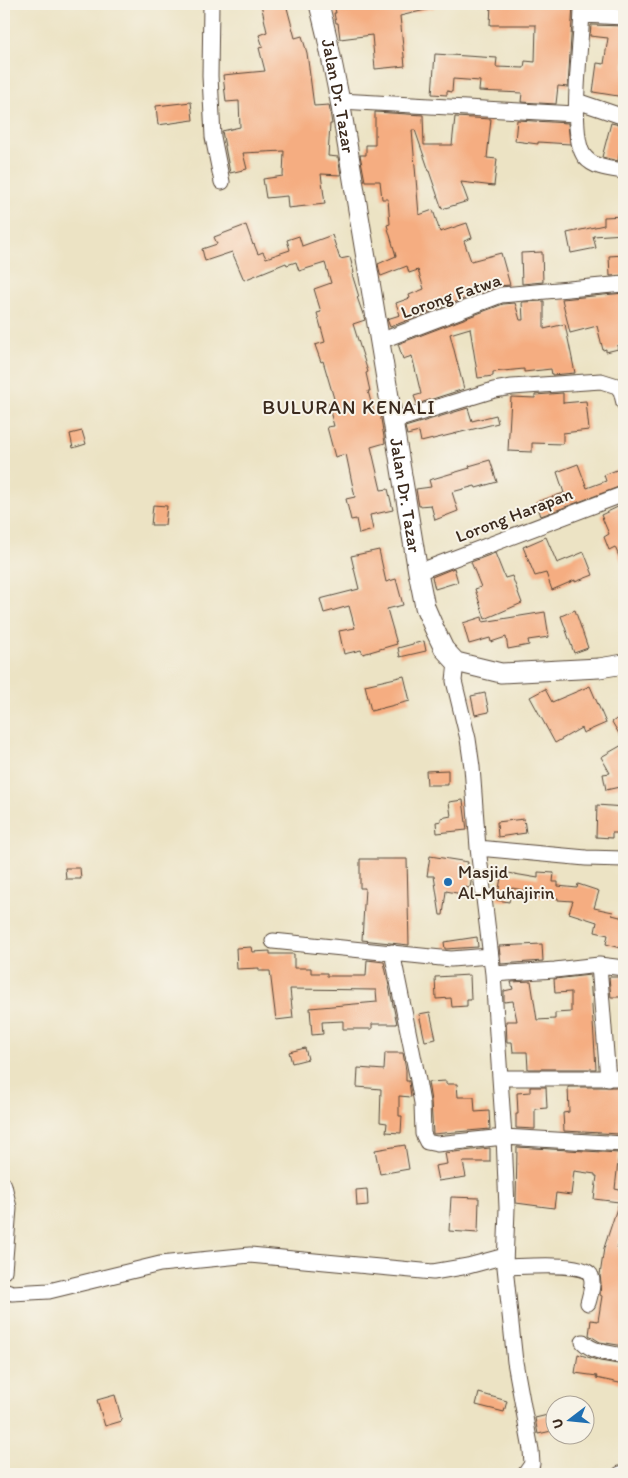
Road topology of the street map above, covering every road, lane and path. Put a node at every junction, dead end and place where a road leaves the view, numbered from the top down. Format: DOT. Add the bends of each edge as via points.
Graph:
graph roads {
  1 [pos="211,4"];
  2 [pos="319,4"];
  3 [pos="583,9"];
  4 [pos="624,17"];
  5 [pos="340,101"];
  6 [pos="576,107"];
  7 [pos="624,117"];
  8 [pos="624,171"];
  9 [pos="222,182"];
  10 [pos="624,284"];
  11 [pos="380,341"];
  12 [pos="624,403"];
  13 [pos="393,421"];
  14 [pos="624,494"];
  15 [pos="418,572"];
  16 [pos="456,662"];
  17 [pos="624,664"];
  18 [pos="478,848"];
  19 [pos="624,859"];
  20 [pos="273,941"];
  21 [pos="392,952"];
  22 [pos="490,956"];
  23 [pos="599,965"];
  24 [pos="624,968"];
  25 [pos="493,974"];
  26 [pos="500,1078"];
  27 [pos="624,1078"];
  28 [pos="608,1079"];
  29 [pos="504,1137"];
  30 [pos="624,1144"];
  31 [pos="4,1185"];
  32 [pos="505,1261"];
  33 [pos="4,1271"];
  34 [pos="4,1290"];
  35 [pos="588,1303"];
  36 [pos="583,1342"];
  37 [pos="624,1356"];
  38 [pos="531,1471"];
  39 [pos="624,1473"];
  40 [pos="620,1474"];
  1 -- 9 [label="street" via="213,136"];
  2 -- 5 [label="street, Jalan Dr. Tazar"];
  3 -- 4 [label="street"];
  3 -- 6 [label="street"];
  5 -- 6 [label="street"];
  5 -- 11 [label="street, Jalan Dr. Tazar"];
  6 -- 7 [label="street"];
  6 -- 8 [label="street" via="581,148 586,158 602,167"];
  10 -- 11 [label="street, Lorong Fatwa" via="501,296"];
  11 -- 13 [label="street, Jalan Dr. Tazar"];
  12 -- 13 [label="street" via="617,386 601,381 512,386"];
  13 -- 15 [label="street, Jalan Dr. Tazar"];
  14 -- 15 [label="street, Lorong Harapan"];
  15 -- 16 [label="street, Jalan Dr. Tazar" via="425,607 444,649"];
  16 -- 17 [label="street" via="501,673"];
  16 -- 18 [label="street" via="454,681 468,739"];
  18 -- 19 [label="street"];
  18 -- 22 [label="street"];
  20 -- 21 [label="street"];
  21 -- 22 [label="street" via="451,959"];
  21 -- 29 [label="street" via="418,1075 426,1140 437,1144"];
  22 -- 25 [label="street"];
  23 -- 24 [label="street"];
  23 -- 25 [label="street"];
  23 -- 28 [label="street"];
  25 -- 26 [label="street"];
  26 -- 28 [label="street"];
  26 -- 29 [label="street"];
  27 -- 28 [label="street"];
  29 -- 30 [label="street"];
  29 -- 32 [label="street"];
  31 -- 33 [label="street" via="9,1208"];
  32 -- 34 [label="street" via="433,1272 250,1255 160,1264 49,1291"];
  32 -- 35 [label="street" via="586,1269 592,1279"];
  32 -- 38 [label="street"];
  36 -- 37 [label="street" via="597,1351"];
  39 -- 40 [label="street"];
}
